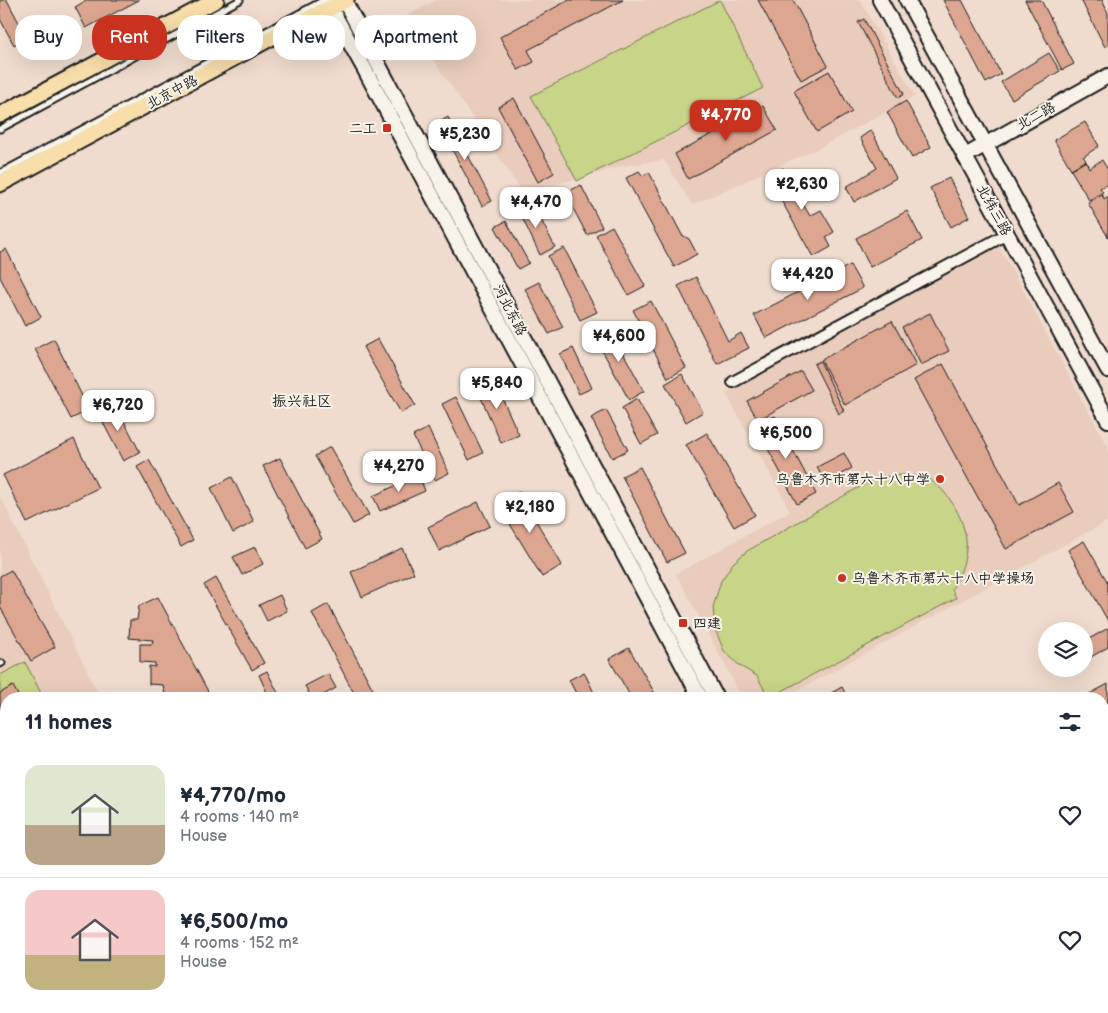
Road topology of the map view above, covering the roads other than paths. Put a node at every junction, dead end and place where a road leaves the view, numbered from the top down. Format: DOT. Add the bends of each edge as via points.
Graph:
graph roads {
  1 [pos="216,0"];
  2 [pos="240,0"];
  3 [pos="345,0"];
  4 [pos="880,0"];
  5 [pos="907,0"];
  6 [pos="327,3"];
  7 [pos="1108,76"];
  8 [pos="0,116"];
  9 [pos="0,129"];
  10 [pos="986,144"];
  11 [pos="965,156"];
  12 [pos="0,174"];
  13 [pos="0,184"];
  14 [pos="1007,234"];
  15 [pos="1106,361"];
  16 [pos="734,382"];
  17 [pos="1108,420"];
  18 [pos="697,692"];
  19 [pos="713,692"];
  1 -- 8 [label="main road"];
  2 -- 9 [label="lane"];
  3 -- 6 [label="main road, 北京中路"];
  3 -- 19 [label="main road, 河北东路"];
  4 -- 11 [label="main road, 北纬三路"];
  5 -- 10 [label="main road, 北纬三路"];
  6 -- 12 [label="lane"];
  6 -- 13 [label="main road, 北京中路"];
  6 -- 18 [label="main road"];
  7 -- 10 [label="main road, 北二路"];
  10 -- 11 [label="main road, 北二路"];
  10 -- 15 [label="main road, 北纬三路"];
  11 -- 14 [label="main road, 北纬三路"];
  14 -- 16 [label="street"];
  14 -- 17 [label="main road, 北纬三路"];
}
